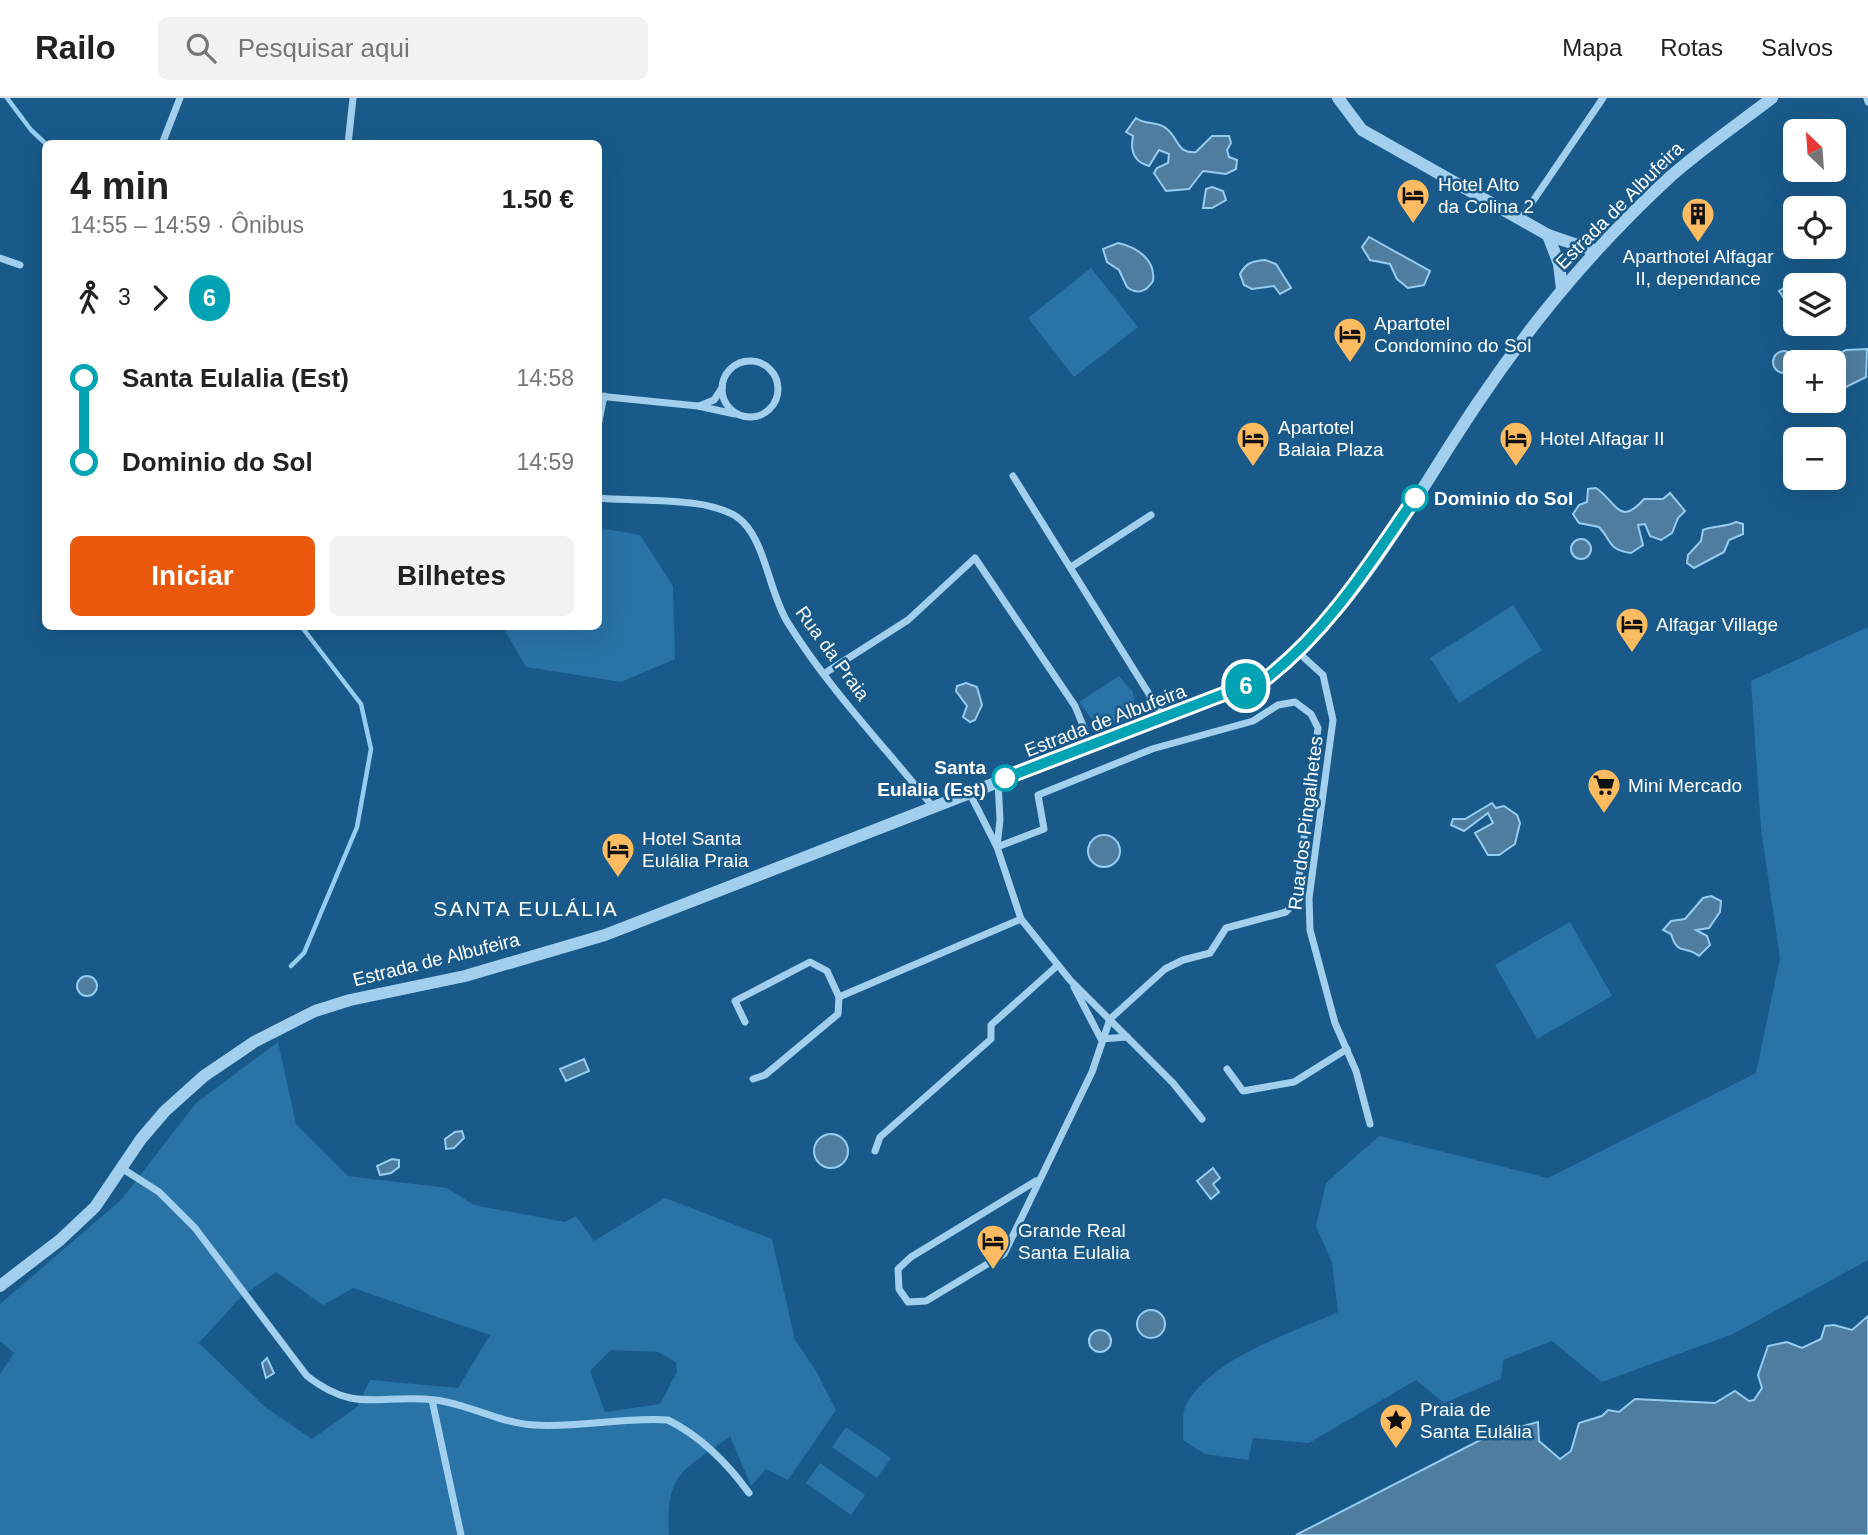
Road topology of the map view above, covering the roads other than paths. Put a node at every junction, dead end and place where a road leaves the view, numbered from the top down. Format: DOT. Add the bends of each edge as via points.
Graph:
graph roads {
  1 [pos="180,98"];
  2 [pos="352,98"];
  3 [pos="1338,98"];
  4 [pos="1603,98"];
  5 [pos="1768,99"];
  6 [pos="164,140"];
  7 [pos="348,140"];
  8 [pos="1520,220"];
  9 [pos="1548,235"];
  10 [pos="1595,251"];
  11 [pos="0,258"];
  12 [pos="20,265"];
  13 [pos="1562,289"];
  14 [pos="722,388"];
  15 [pos="602,396"];
  16 [pos="698,406"];
  17 [pos="746,416"];
  18 [pos="1013,476"];
  19 [pos="602,498"];
  20 [pos="1151,515"];
  21 [pos="1071,567"];
  22 [pos="1299,653"];
  23 [pos="825,673"];
  24 [pos="1164,719"];
  25 [pos="1048,743"];
  26 [pos="998,781"];
  27 [pos="968,792"];
  28 [pos="933,807"];
  29 [pos="997,847"];
  30 [pos="1021,919"];
  31 [pos="1058,965"];
  32 [pos="1070,980"];
  33 [pos="839,997"];
  34 [pos="1110,1019"];
  35 [pos="745,1022"];
  36 [pos="1128,1037"];
  37 [pos="1101,1039"];
  38 [pos="1347,1049"];
  39 [pos="1227,1069"];
  40 [pos="753,1079"];
  41 [pos="1202,1119"];
  42 [pos="1370,1124"];
  43 [pos="875,1151"];
  44 [pos="124,1169"];
  45 [pos="1036,1181"];
  46 [pos="0,1286"];
  47 [pos="432,1400"];
  48 [pos="749,1493"];
  49 [pos="461,1535"];
  1 -- 6 [label="street"];
  2 -- 7 [label="street"];
  3 -- 8 [label="street" via="1362,130"];
  4 -- 8 [label="street"];
  5 -- 10 [label="street, Estrada de Albufeira" via="1672,175"];
  8 -- 9 [label="street"];
  9 -- 10 [label="street"];
  9 -- 13 [label="street"];
  10 -- 13 [label="street, Estrada de Albufeira"];
  11 -- 12 [label="street"];
  13 -- 22 [label="street, Estrada de Albufeira" via="1480,399 1376,557"];
  14 -- 16 [label="street" via="714,400"];
  14 -- 17 [label="street" via="729,407"];
  14 -- 17 [label="street" via="738,363 752,361 770,369 778,386 775,401 762,414"];
  15 -- 16 [label="street"];
  16 -- 17 [label="street"];
  18 -- 21 [label="street"];
  19 -- 23 [label="street, Rua da Praia" via="703,505 743,521 786,621"];
  20 -- 21 [label="street"];
  21 -- 24 [label="street"];
  22 -- 24 [label="street, Estrada de Albufeira" via="1268,677"];
  22 -- 38 [label="street, Rua dos Pingalhetes" via="1323,675 1333,720 1309,898 1310,930 1335,1023"];
  23 -- 25 [label="street" via="908,620 975,558 1075,706 1084,728"];
  23 -- 28 [label="street, Rua da Praia"];
  24 -- 26 [label="street, Estrada de Albufeira"];
  26 -- 27 [label="street, Estrada de Albufeira"];
  26 -- 29 [label="street"];
  27 -- 28 [label="street, Estrada de Albufeira"];
  27 -- 29 [label="street"];
  28 -- 44 [label="street, Estrada de Albufeira" via="605,935 465,976 315,1011 239,1051 204,1076 165,1111"];
  29 -- 30 [label="street"];
  29 -- 34 [label="street" via="1044,829 1038,796 1152,749 1253,721 1278,705 1295,702 1311,714 1318,728 1318,746 1308,788 1296,901 1286,912 1226,928 1210,953 1164,969"];
  30 -- 31 [label="street"];
  30 -- 33 [label="street"];
  31 -- 32 [label="street"];
  31 -- 43 [label="street" via="991,1025 991,1039 880,1137"];
  32 -- 34 [label="street"];
  32 -- 37 [label="street"];
  33 -- 35 [label="street" via="827,971 810,962 735,1001"];
  33 -- 40 [label="street" via="838,1014 765,1075"];
  34 -- 36 [label="street"];
  34 -- 37 [label="street"];
  36 -- 37 [label="street"];
  36 -- 41 [label="street"];
  37 -- 45 [label="street" via="1092,1072"];
  38 -- 39 [label="street" via="1294,1082 1242,1091"];
  38 -- 42 [label="street, Rua dos Pingalhetes"];
  44 -- 46 [label="street, Estrada de Albufeira" via="95,1207"];
  44 -- 47 [label="street" via="159,1192 195,1228 307,1376 328,1392 364,1401"];
  45 -- 45 [label="street" via="898,1269 899,1289 908,1302 926,1301 1004,1254"];
  47 -- 48 [label="street" via="535,1425 668,1420 686,1429 722,1461"];
  47 -- 49 [label="street"];
}
